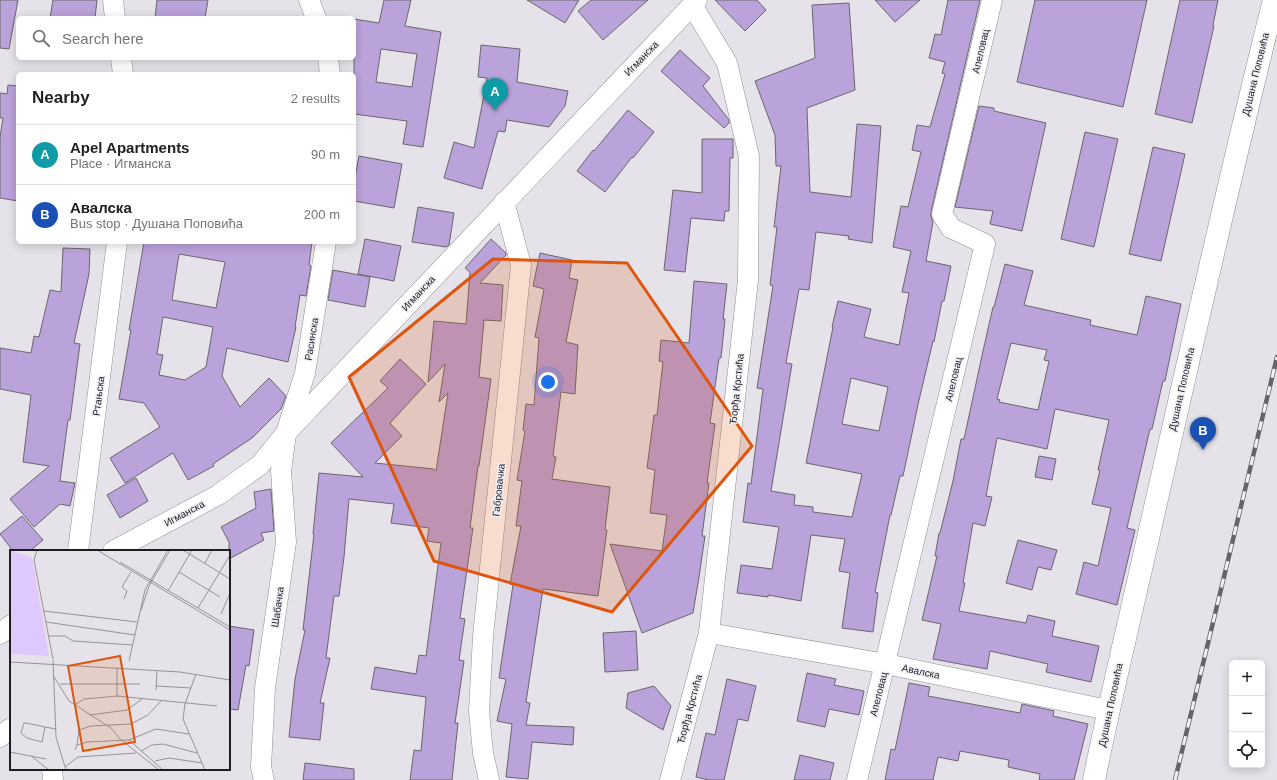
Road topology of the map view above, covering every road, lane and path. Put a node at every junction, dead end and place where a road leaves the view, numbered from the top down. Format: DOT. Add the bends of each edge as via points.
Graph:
graph roads {
  1 [pos="113,0"];
  2 [pos="309,0"];
  3 [pos="992,0"];
  4 [pos="1274,0"];
  5 [pos="694,2"];
  6 [pos="115,16"];
  7 [pos="315,16"];
  8 [pos="121,60"];
  9 [pos="328,60"];
  10 [pos="123,72"];
  11 [pos="330,72"];
  12 [pos="504,202"];
  13 [pos="117,244"];
  14 [pos="326,244"];
  15 [pos="286,433"];
  16 [pos="78,550"];
  17 [pos="115,550"];
  18 [pos="10,626"];
  19 [pos="709,633"];
  20 [pos="0,634"];
  21 [pos="886,664"];
  22 [pos="1108,710"];
  23 [pos="10,729"];
  24 [pos="0,737"];
  25 [pos="52,770"];
  26 [pos="53,780"];
  27 [pos="264,780"];
  28 [pos="489,780"];
  29 [pos="670,780"];
  30 [pos="857,780"];
  31 [pos="1094,780"];
  1 -- 6 [label="street"];
  2 -- 7 [label="street"];
  3 -- 21 [label="street, Апеловац" via="942,214 951,228 985,244"];
  4 -- 22 [label="street, Душана Поповића" via="1234,161"];
  5 -- 12 [label="street, Игманска"];
  5 -- 19 [label="street, Ђорђа Крстића" via="727,63 749,156 748,280"];
  8 -- 10 [label="street"];
  9 -- 11 [label="street"];
  12 -- 15 [label="street, Игманска"];
  12 -- 28 [label="street, Габровачка" via="521,264 483,636 479,711 483,753"];
  13 -- 16 [label="street, Ртањска"];
  14 -- 15 [label="street, Расинска" via="305,373"];
  15 -- 17 [label="street, Игманска" via="260,465 218,495"];
  15 -- 27 [label="street, Шабачка" via="281,471 286,542 265,688 261,767"];
  18 -- 20 [label="street"];
  19 -- 21 [label="street, Авалска"];
  19 -- 29 [label="street, Ђорђа Крстића"];
  21 -- 22 [label="street, Авалска"];
  21 -- 30 [label="street, Апеловац"];
  22 -- 31 [label="street, Душана Поповића"];
  23 -- 24 [label="street"];
  25 -- 26 [label="street"];
}
